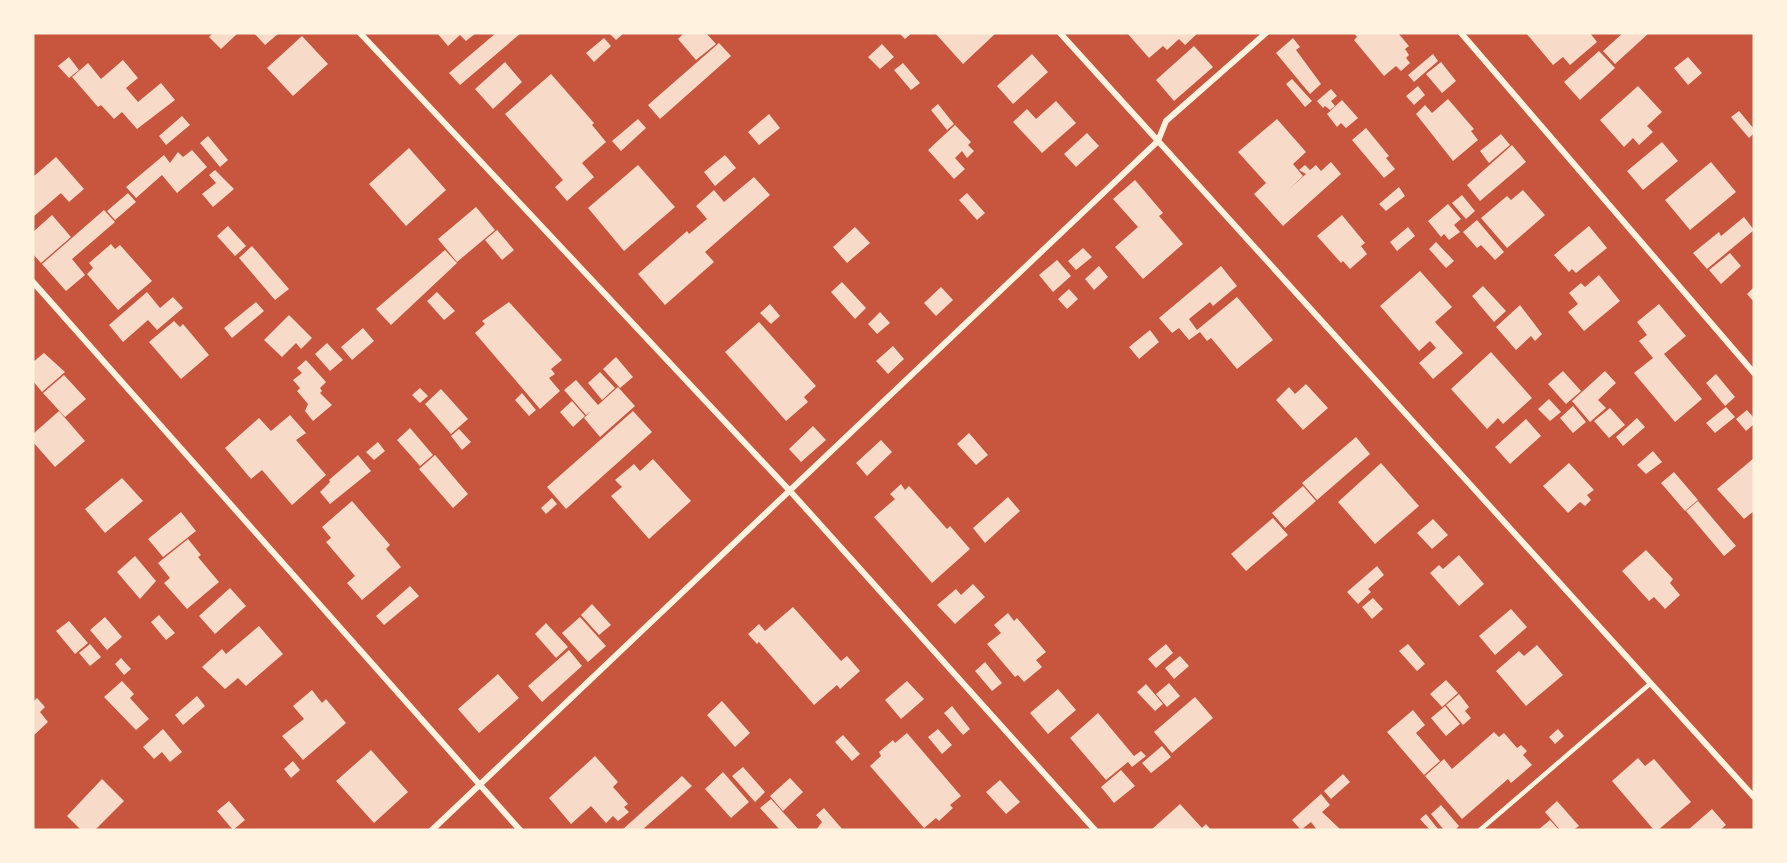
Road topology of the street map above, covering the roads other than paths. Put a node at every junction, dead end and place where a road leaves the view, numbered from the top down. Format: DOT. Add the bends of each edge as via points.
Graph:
graph roads {
  1 [pos="360,33"];
  2 [pos="1060,33"];
  3 [pos="1266,33"];
  4 [pos="1461,33"];
  5 [pos="1158,141"];
  6 [pos="33,282"];
  7 [pos="1754,373"];
  8 [pos="790,491"];
  9 [pos="1651,683"];
  10 [pos="480,786"];
  11 [pos="1754,796"];
  12 [pos="432,830"];
  13 [pos="520,830"];
  14 [pos="1095,830"];
  15 [pos="1480,830"];
  1 -- 8 [label="street"];
  2 -- 5 [label="street"];
  3 -- 5 [label="street" via="1166,121"];
  4 -- 7 [label="street"];
  5 -- 8 [label="street"];
  5 -- 9 [label="street"];
  6 -- 10 [label="street"];
  8 -- 10 [label="street"];
  8 -- 14 [label="street"];
  9 -- 11 [label="street"];
  9 -- 15 [label="lane"];
  10 -- 12 [label="street"];
  10 -- 13 [label="street"];
}
